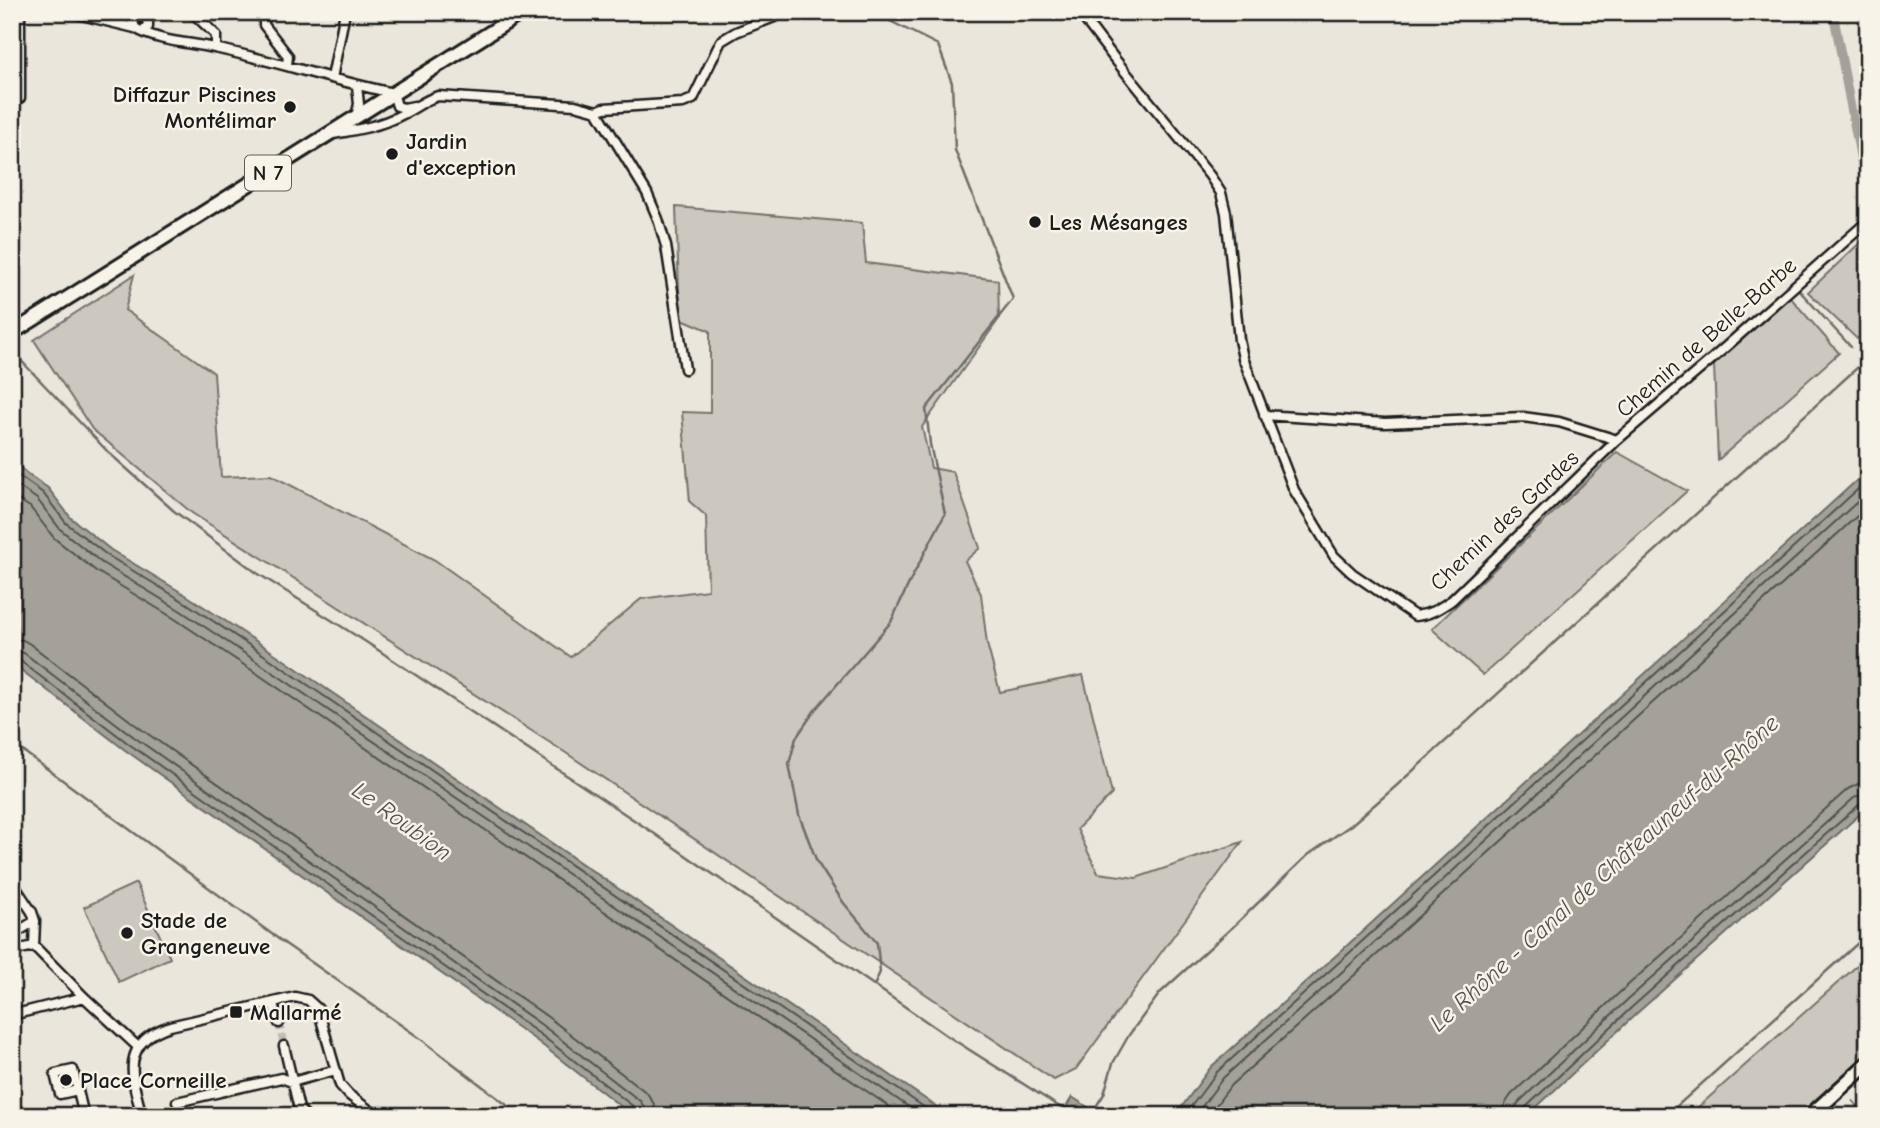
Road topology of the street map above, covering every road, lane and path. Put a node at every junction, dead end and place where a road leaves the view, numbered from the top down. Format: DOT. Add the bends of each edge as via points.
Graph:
graph roads {
  1 [pos="20,12"];
  2 [pos="69,12"];
  3 [pos="192,12"];
  4 [pos="264,12"];
  5 [pos="345,12"];
  6 [pos="523,12"];
  7 [pos="786,12"];
  8 [pos="1079,12"];
  9 [pos="141,20"];
  10 [pos="216,48"];
  11 [pos="286,65"];
  12 [pos="332,78"];
  13 [pos="358,86"];
  14 [pos="393,93"];
  15 [pos="20,98"];
  16 [pos="416,105"];
  17 [pos="597,111"];
  18 [pos="356,118"];
  19 [pos="330,134"];
  20 [pos="1868,221"];
  21 [pos="12,333"];
  22 [pos="685,369"];
  23 [pos="1264,415"];
  24 [pos="1616,440"];
  25 [pos="12,886"];
  26 [pos="33,917"];
  27 [pos="12,935"];
  28 [pos="34,946"];
  29 [pos="12,951"];
  30 [pos="85,997"];
  31 [pos="273,1004"];
  32 [pos="12,1014"];
  33 [pos="279,1023"];
  34 [pos="284,1046"];
  35 [pos="138,1048"];
  36 [pos="1868,1063"];
  37 [pos="336,1070"];
  38 [pos="292,1082"];
  39 [pos="78,1090"];
  40 [pos="177,1102"];
  41 [pos="140,1115"];
  42 [pos="84,1116"];
  43 [pos="305,1116"];
  44 [pos="377,1116"];
  45 [pos="1810,1116"];
  1 -- 15 [label="street"];
  2 -- 9 [label="street" via="123,26"];
  3 -- 10 [label="street" via="216,35"];
  4 -- 11 [label="street" via="264,25 288,56"];
  5 -- 12 [label="street"];
  6 -- 14 [label="main road, N 7"];
  7 -- 17 [label="street" via="721,41 693,99"];
  8 -- 23 [label="street, Chemin des Gardes" via="1221,193 1239,340"];
  9 -- 10 [label="street" via="156,37"];
  10 -- 11 [label="street"];
  11 -- 12 [label="street"];
  12 -- 13 [label="street"];
  13 -- 14 [label="street"];
  13 -- 18 [label="street"];
  14 -- 16 [label="street" via="397,106"];
  14 -- 18 [label="main road, N 7"];
  16 -- 17 [label="street" via="438,96 575,105"];
  16 -- 19 [label="street" via="362,130"];
  17 -- 22 [label="street" via="657,219 666,246"];
  18 -- 19 [label="main road, N 7"];
  19 -- 21 [label="main road, N 7"];
  20 -- 24 [label="street, Chemin de Belle-Barbe"];
  23 -- 24 [label="street, Chemin de Belle-Barbe" via="1385,423 1523,417 1559,422"];
  23 -- 24 [label="street, Chemin des Gardes" via="1294,490 1334,556 1415,616 1452,600"];
  25 -- 26 [label="street"];
  26 -- 27 [label="street"];
  26 -- 28 [label="street"];
  28 -- 29 [label="street"];
  28 -- 30 [label="street"];
  30 -- 32 [label="street"];
  30 -- 35 [label="street"];
  31 -- 33 [label="street"];
  31 -- 35 [label="street" via="170,1026 158,1030"];
  31 -- 37 [label="street" via="295,997 318,1009"];
  34 -- 38 [label="street"];
  35 -- 41 [label="street" via="132,1077"];
  36 -- 45 [label="main road"];
  37 -- 38 [label="street"];
  37 -- 44 [label="street" via="340,1085"];
  38 -- 40 [label="street" via="281,1078"];
  38 -- 43 [label="street"];
  39 -- 42 [label="street"];
}
